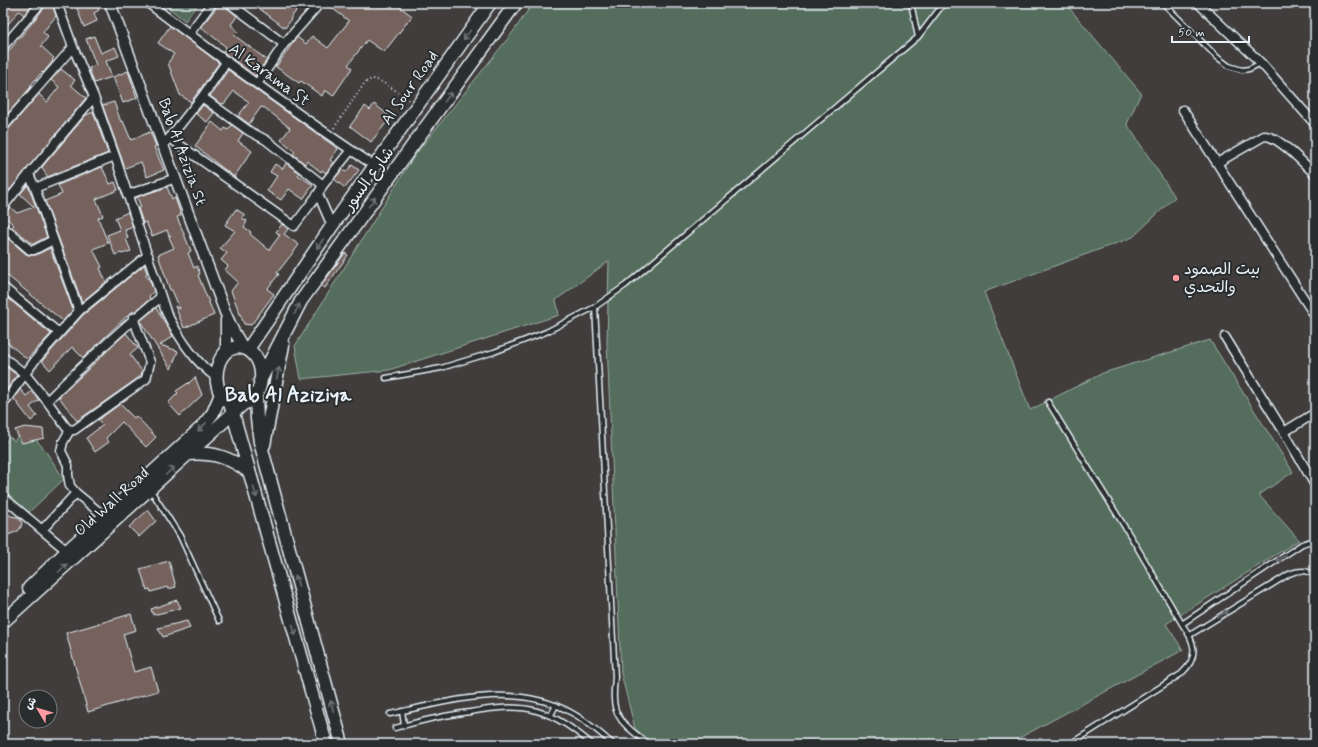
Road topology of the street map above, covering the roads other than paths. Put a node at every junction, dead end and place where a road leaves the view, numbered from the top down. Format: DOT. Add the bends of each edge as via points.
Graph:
graph roads {
  1 [pos="40,3"];
  2 [pos="57,3"];
  3 [pos="110,3"];
  4 [pos="148,3"];
  5 [pos="212,3"];
  6 [pos="229,3"];
  7 [pos="490,3"];
  8 [pos="516,3"];
  9 [pos="911,3"];
  10 [pos="944,3"];
  11 [pos="1163,3"];
  12 [pos="1198,3"];
  13 [pos="318,4"];
  14 [pos="189,34"];
  15 [pos="918,37"];
  16 [pos="284,44"];
  17 [pos="3,47"];
  18 [pos="74,47"];
  19 [pos="227,61"];
  20 [pos="1261,63"];
  21 [pos="256,84"];
  22 [pos="94,97"];
  23 [pos="202,97"];
  24 [pos="1183,110"];
  25 [pos="1315,124"];
  26 [pos="3,127"];
  27 [pos="167,141"];
  28 [pos="351,150"];
  29 [pos="115,156"];
  30 [pos="1217,163"];
  31 [pos="375,166"];
  32 [pos="29,174"];
  33 [pos="1315,174"];
  34 [pos="176,178"];
  35 [pos="323,185"];
  36 [pos="35,188"];
  37 [pos="3,191"];
  38 [pos="318,194"];
  39 [pos="127,195"];
  40 [pos="10,197"];
  41 [pos="3,207"];
  42 [pos="332,226"];
  43 [pos="3,227"];
  44 [pos="53,240"];
  45 [pos="148,254"];
  46 [pos="3,287"];
  47 [pos="161,297"];
  48 [pos="595,307"];
  49 [pos="79,311"];
  50 [pos="225,312"];
  51 [pos="1315,316"];
  52 [pos="133,318"];
  53 [pos="285,332"];
  54 [pos="59,333"];
  55 [pos="1225,337"];
  56 [pos="245,348"];
  57 [pos="226,352"];
  58 [pos="3,357"];
  59 [pos="25,374"];
  60 [pos="217,378"];
  61 [pos="386,378"];
  62 [pos="260,381"];
  63 [pos="221,394"];
  64 [pos="256,396"];
  65 [pos="47,401"];
  66 [pos="1048,402"];
  67 [pos="3,404"];
  68 [pos="232,408"];
  69 [pos="1315,413"];
  70 [pos="70,430"];
  71 [pos="1284,432"];
  72 [pos="262,452"];
  73 [pos="188,454"];
  74 [pos="249,472"];
  75 [pos="1315,485"];
  76 [pos="150,489"];
  77 [pos="76,493"];
  78 [pos="3,497"];
  79 [pos="104,516"];
  80 [pos="42,530"];
  81 [pos="1315,541"];
  82 [pos="67,551"];
  83 [pos="1315,576"];
  84 [pos="3,614"];
  85 [pos="220,621"];
  86 [pos="3,622"];
  87 [pos="1182,624"];
  88 [pos="1190,635"];
  89 [pos="556,705"];
  90 [pos="402,711"];
  91 [pos="390,714"];
  92 [pos="550,715"];
  93 [pos="404,725"];
  94 [pos="396,728"];
  95 [pos="326,744"];
  96 [pos="342,744"];
  97 [pos="592,744"];
  98 [pos="613,744"];
  99 [pos="648,744"];
  100 [pos="1070,744"];
  1 -- 17 [label="street"];
  2 -- 18 [label="street"];
  3 -- 27 [label="street, Bab Al Azizia St"];
  4 -- 14 [label="street, Al Karama St"];
  5 -- 14 [label="street"];
  6 -- 16 [label="street"];
  7 -- 31 [label="main road, Al Sour Road, one-way"];
  53 -- 8 [label="main road, شارع السور, one-way" via="301,301"];
  9 -- 15 [label="lane"];
  10 -- 15 [label="lane"];
  11 -- 20 [label="lane" via="1229,66 1242,70"];
  12 -- 20 [label="street"];
  13 -- 16 [label="street"];
  14 -- 19 [label="street, Al Karama St"];
  15 -- 48 [label="lane" via="626,285"];
  16 -- 21 [label="street"];
  18 -- 22 [label="street"];
  18 -- 26 [label="street"];
  19 -- 21 [label="street, Al Karama St"];
  19 -- 23 [label="street"];
  20 -- 25 [label="street"];
  21 -- 28 [label="street, Al Karama St"];
  22 -- 29 [label="street"];
  22 -- 32 [label="street"];
  23 -- 27 [label="street"];
  23 -- 35 [label="street" via="249,131 266,140"];
  24 -- 30 [label="street"];
  27 -- 34 [label="street, Bab Al Azizia St"];
  27 -- 38 [label="street" via="294,226"];
  28 -- 31 [label="street, Al Karama St"];
  28 -- 35 [label="street"];
  29 -- 36 [label="street"];
  29 -- 39 [label="street"];
  30 -- 33 [label="street" via="1264,136 1270,136 1295,154"];
  30 -- 51 [label="street"];
  31 -- 42 [label="main road, Al Sour Road"];
  32 -- 36 [label="street"];
  32 -- 40 [label="street"];
  34 -- 39 [label="street"];
  34 -- 50 [label="street, Bab Al Azizia St"];
  35 -- 38 [label="street"];
  36 -- 44 [label="street"];
  37 -- 40 [label="street"];
  38 -- 42 [label="street"];
  39 -- 45 [label="street"];
  40 -- 41 [label="street"];
  42 -- 56 [label="main road, Al Sour Road, one-way"];
  43 -- 44 [label="street" via="30,250"];
  44 -- 49 [label="street"];
  45 -- 47 [label="street"];
  45 -- 49 [label="street"];
  46 -- 54 [label="street"];
  47 -- 52 [label="street"];
  47 -- 60 [label="street" via="173,326 186,346"];
  48 -- 61 [label="lane" via="546,332 494,352 441,368"];
  48 -- 99 [label="lane" via="615,677 614,702 618,715 625,725"];
  49 -- 54 [label="street"];
  50 -- 56 [label="street, Bab Al Azizia St"];
  50 -- 57 [label="street, Bab Al Azizia St"];
  52 -- 65 [label="street"];
  52 -- 70 [label="street" via="150,362 146,379 80,426"];
  53 -- 62 [label="main road, شارع السور"];
  72 -- 53 [label="main road, one-way"];
  54 -- 59 [label="street"];
  55 -- 71 [label="street"];
  56 -- 57 [label="main road" via="232,348"];
  56 -- 62 [label="main road" via="257,357"];
  57 -- 60 [label="main road" via="219,362"];
  58 -- 59 [label="street"];
  59 -- 65 [label="street"];
  59 -- 67 [label="street"];
  60 -- 63 [label="main road"];
  62 -- 64 [label="main road"];
  63 -- 68 [label="main road"];
  63 -- 79 [label="main road, Old Wall Road, one-way" via="213,413 202,427"];
  64 -- 68 [label="main road, Old Wall Road"];
  64 -- 72 [label="main road"];
  65 -- 70 [label="street"];
  66 -- 87 [label="lane"];
  68 -- 73 [label="main road, Old Wall Road"];
  68 -- 74 [label="main road"];
  69 -- 71 [label="street"];
  70 -- 77 [label="street" via="61,451 68,465 70,486"];
  71 -- 75 [label="street"];
  96 -- 72 [label="main road, one-way"];
  73 -- 74 [label="main road" via="221,456"];
  76 -- 73 [label="main road, Old Wall Road, one-way"];
  74 -- 95 [label="main road, one-way"];
  76 -- 85 [label="lane" via="180,536"];
  86 -- 76 [label="main road, Old Wall Road, one-way"];
  77 -- 79 [label="street"];
  77 -- 80 [label="street"];
  78 -- 80 [label="street"];
  79 -- 82 [label="main road, Old Wall Road"];
  80 -- 82 [label="street"];
  81 -- 87 [label="lane, one-way" via="1302,544"];
  82 -- 84 [label="main road, Old Wall Road"];
  88 -- 83 [label="lane, one-way" via="1289,574 1303,570"];
  87 -- 88 [label="lane"];
  88 -- 100 [label="lane" via="1193,650 1191,661 1185,670"];
  89 -- 90 [label="lane" via="520,696 496,695"];
  89 -- 92 [label="lane"];
  89 -- 98 [label="lane" via="584,721"];
  90 -- 91 [label="lane"];
  90 -- 93 [label="lane"];
  92 -- 93 [label="lane" via="524,708 497,708"];
  92 -- 97 [label="lane" via="577,731"];
  93 -- 94 [label="lane"];
}
